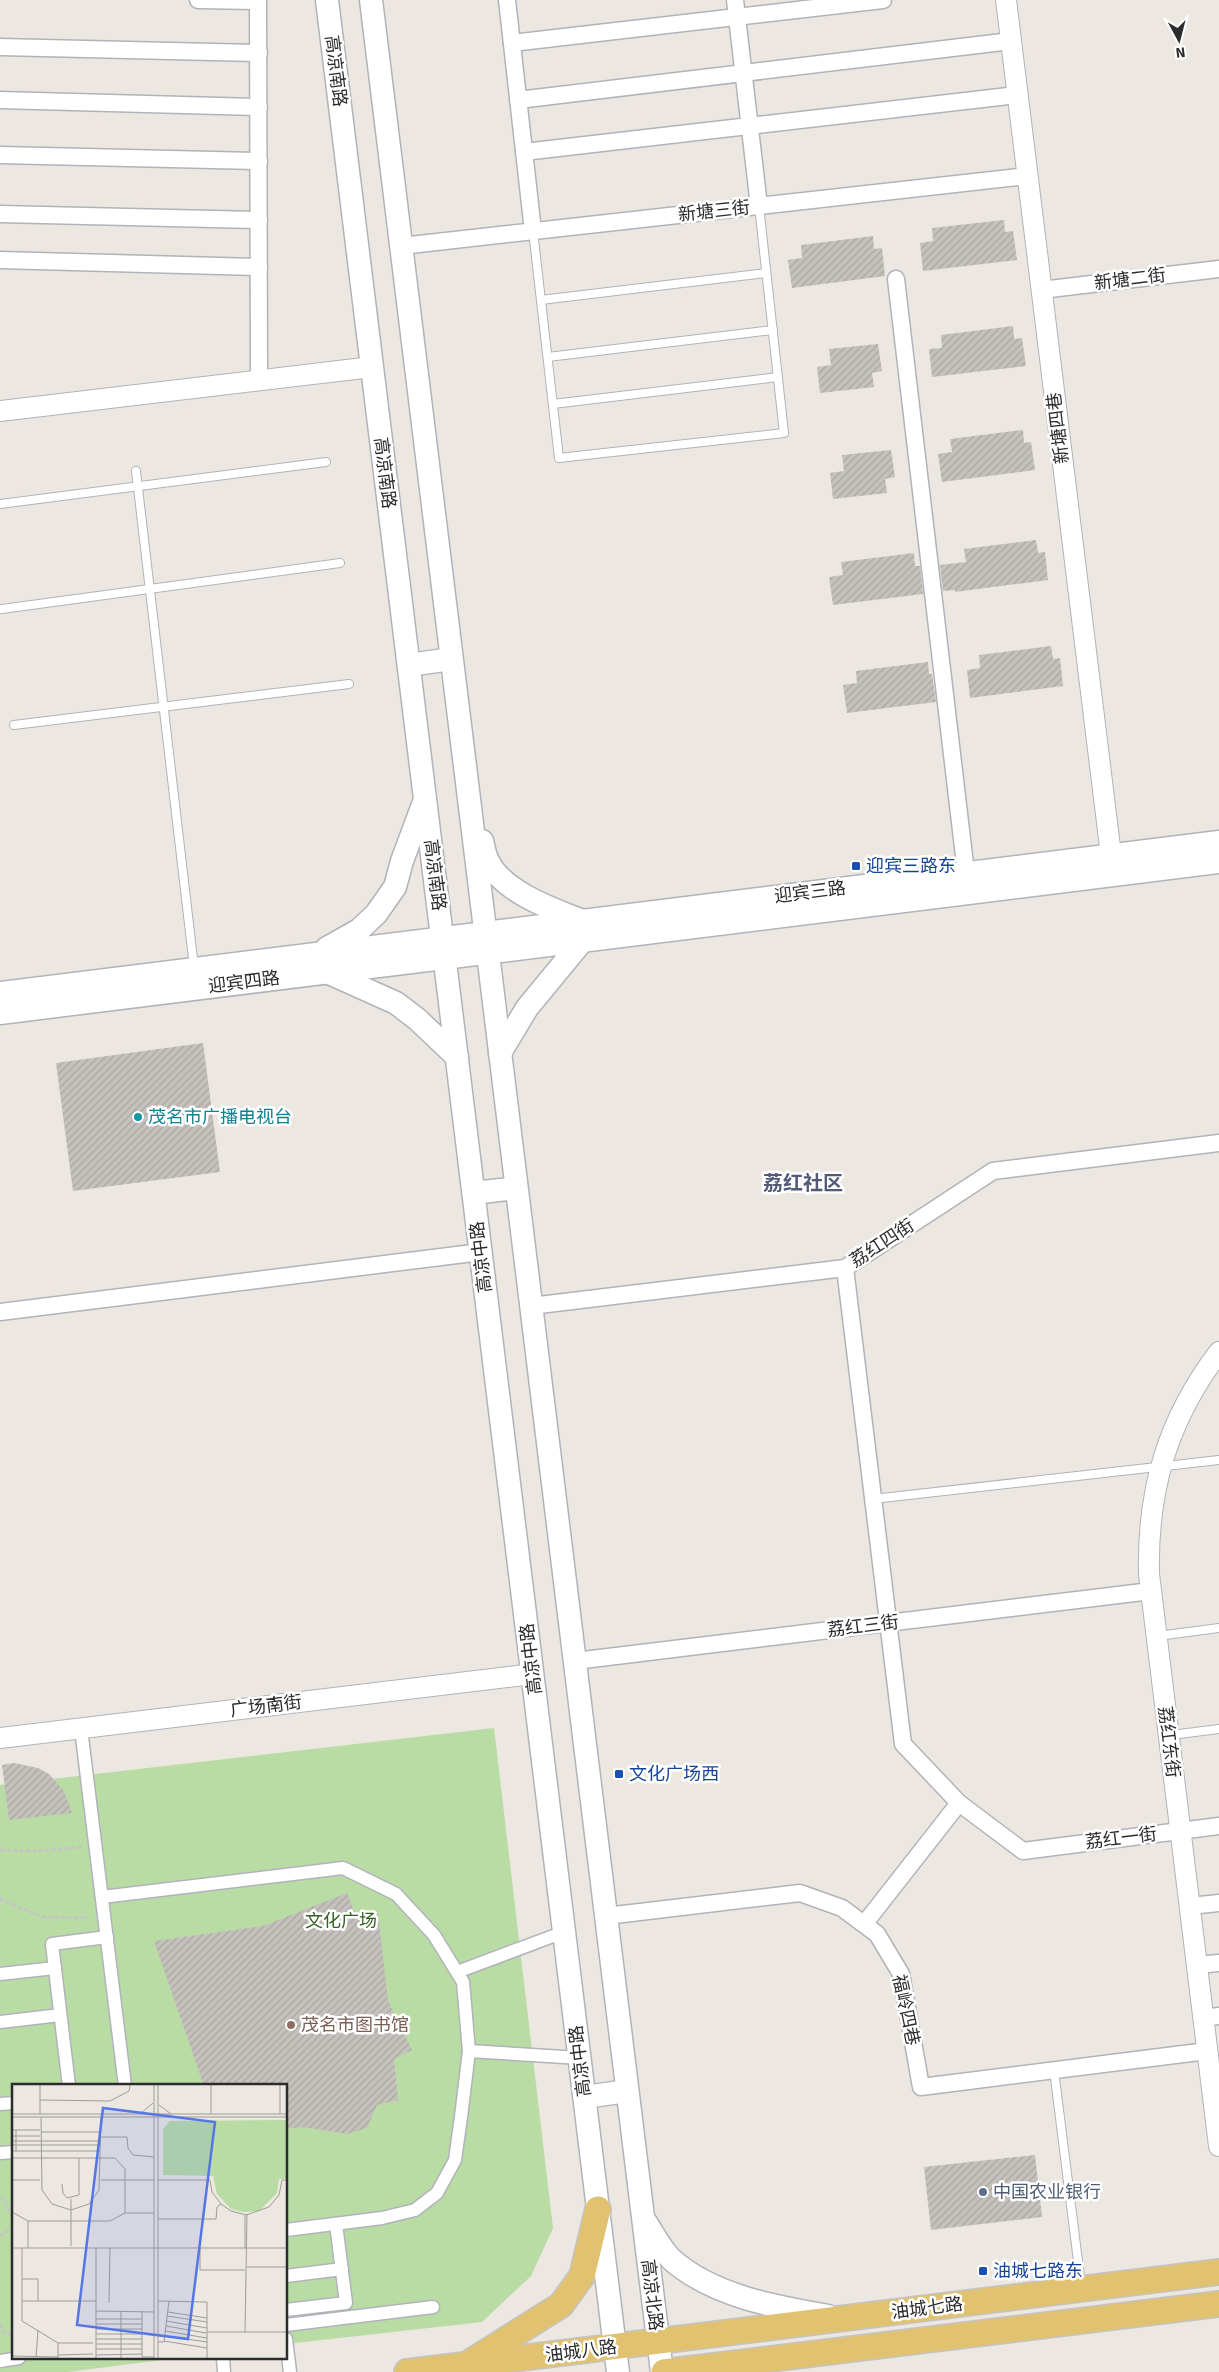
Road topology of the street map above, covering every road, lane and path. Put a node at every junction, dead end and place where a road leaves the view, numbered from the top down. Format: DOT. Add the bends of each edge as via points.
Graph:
graph roads {
  1 [pos="198,0"];
  2 [pos="327,0"];
  3 [pos="370,0"];
  4 [pos="507,0"];
  5 [pos="735,0"];
  6 [pos="883,0"];
  7 [pos="1006,0"];
  8 [pos="258,1"];
  9 [pos="737,17"];
  10 [pos="1011,41"];
  11 [pos="512,43"];
  12 [pos="0,46"];
  13 [pos="258,53"];
  14 [pos="744,73"];
  15 [pos="1017,95"];
  16 [pos="0,100"];
  17 [pos="518,100"];
  18 [pos="259,107"];
  19 [pos="749,126"];
  20 [pos="524,152"];
  21 [pos="0,155"];
  22 [pos="259,161"];
  23 [pos="1027,176"];
  24 [pos="759,206"];
  25 [pos="0,214"];
  26 [pos="259,220"];
  27 [pos="533,231"];
  28 [pos="401,246"];
  29 [pos="0,260"];
  30 [pos="259,267"];
  31 [pos="1219,269"];
  32 [pos="766,273"];
  33 [pos="896,279"];
  34 [pos="1041,290"];
  35 [pos="541,300"];
  36 [pos="773,330"];
  37 [pos="548,357"];
  38 [pos="372,367"];
  39 [pos="778,376"];
  40 [pos="259,380"];
  41 [pos="553,404"];
  42 [pos="0,411"];
  43 [pos="326,462"];
  44 [pos="136,471"];
  45 [pos="138,486"];
  46 [pos="0,504"];
  47 [pos="340,563"];
  48 [pos="150,589"];
  49 [pos="2,609"];
  50 [pos="452,659"];
  51 [pos="409,664"];
  52 [pos="349,684"];
  53 [pos="164,706"];
  54 [pos="14,725"];
  55 [pos="468,797"];
  56 [pos="425,799"];
  57 [pos="1219,842"];
  58 [pos="1111,855"];
  59 [pos="1219,862"];
  60 [pos="966,873"];
  61 [pos="582,930"];
  62 [pos="486,942"];
  63 [pos="447,944"];
  64 [pos="322,963"];
  65 [pos="194,969"];
  66 [pos="0,993"];
  67 [pos="0,1012"];
  68 [pos="500,1053"];
  69 [pos="457,1057"];
  70 [pos="1219,1143"];
  71 [pos="516,1188"];
  72 [pos="474,1193"];
  73 [pos="481,1252"];
  74 [pos="845,1268"];
  75 [pos="531,1306"];
  76 [pos="0,1312"];
  77 [pos="1219,1352"];
  78 [pos="1219,1460"];
  79 [pos="1160,1466"];
  80 [pos="873,1499"];
  81 [pos="1151,1590"];
  82 [pos="888,1623"];
  83 [pos="1219,1628"];
  84 [pos="1156,1636"];
  85 [pos="574,1661"];
  86 [pos="533,1674"];
  87 [pos="81,1728"];
  88 [pos="1219,1729"];
  89 [pos="1168,1735"];
  90 [pos="0,1738"];
  91 [pos="959,1803"];
  92 [pos="1219,1826"];
  93 [pos="1180,1831"];
  94 [pos="95,1846"];
  95 [pos="0,1850"];
  96 [pos="102,1897"];
  97 [pos="0,1900"];
  98 [pos="1219,1903"];
  99 [pos="1190,1906"];
  100 [pos="606,1916"];
  101 [pos="104,1919"];
  102 [pos="865,1923"];
  103 [pos="564,1932"];
  104 [pos="107,1937"];
  105 [pos="1219,1962"];
  106 [pos="1197,1965"];
  107 [pos="54,1968"];
  108 [pos="457,1972"];
  109 [pos="0,1974"];
  110 [pos="60,2014"];
  111 [pos="1211,2017"];
  112 [pos="0,2022"];
  113 [pos="469,2051"];
  114 [pos="1207,2051"];
  115 [pos="580,2058"];
  116 [pos="1054,2070"];
  117 [pos="69,2084"];
  118 [pos="125,2084"];
  119 [pos="627,2091"];
  120 [pos="584,2096"];
  121 [pos="1217,2111"];
  122 [pos="1219,2146"];
  123 [pos="0,2197"];
  124 [pos="598,2209"];
  125 [pos="12,2216"];
  126 [pos="643,2218"];
  127 [pos="336,2224"];
  128 [pos="12,2227"];
  129 [pos="288,2230"];
  130 [pos="0,2236"];
  131 [pos="342,2269"];
  132 [pos="1219,2272"];
  133 [pos="288,2276"];
  134 [pos="1081,2289"];
  135 [pos="1219,2304"];
  136 [pos="433,2307"];
  137 [pos="288,2310"];
  138 [pos="841,2319"];
  139 [pos="0,2324"];
  140 [pos="288,2325"];
  141 [pos="12,2334"];
  142 [pos="636,2344"];
  143 [pos="821,2353"];
  144 [pos="288,2355"];
  145 [pos="465,2365"];
  146 [pos="290,2372"];
  147 [pos="407,2372"];
  148 [pos="618,2372"];
  149 [pos="663,2372"];
  150 [pos="796,2372"];
  1 -- 8 [label="street"];
  2 -- 38 [label="main road, 高凉南路"];
  3 -- 28 [label="main road"];
  4 -- 11 [label="street"];
  5 -- 9 [label="street"];
  6 -- 9 [label="street"];
  7 -- 10 [label="street, 新塘四巷"];
  8 -- 13 [label="street"];
  9 -- 11 [label="street"];
  9 -- 14 [label="street"];
  10 -- 14 [label="street"];
  10 -- 15 [label="street, 新塘四巷"];
  11 -- 17 [label="street"];
  12 -- 13 [label="street"];
  13 -- 18 [label="street"];
  14 -- 17 [label="street"];
  14 -- 19 [label="street"];
  15 -- 19 [label="street"];
  15 -- 23 [label="street, 新塘四巷"];
  16 -- 18 [label="street"];
  17 -- 20 [label="street"];
  18 -- 22 [label="street"];
  19 -- 20 [label="street"];
  19 -- 24 [label="street"];
  20 -- 27 [label="street"];
  21 -- 22 [label="street"];
  22 -- 26 [label="street"];
  23 -- 24 [label="street, 新塘三街"];
  23 -- 34 [label="street, 新塘四巷"];
  24 -- 27 [label="street, 新塘三街"];
  24 -- 32 [label="lane"];
  25 -- 26 [label="street"];
  26 -- 30 [label="street"];
  27 -- 28 [label="street, 新塘三街"];
  27 -- 35 [label="lane"];
  28 -- 50 [label="main road"];
  29 -- 30 [label="street"];
  30 -- 40 [label="street"];
  31 -- 34 [label="street, 新塘二街"];
  32 -- 35 [label="lane"];
  32 -- 36 [label="lane"];
  33 -- 60 [label="street"];
  34 -- 58 [label="street, 新塘四巷"];
  35 -- 37 [label="lane"];
  36 -- 37 [label="lane"];
  36 -- 39 [label="lane"];
  37 -- 41 [label="lane"];
  38 -- 40 [label="street"];
  38 -- 51 [label="main road, 高凉南路"];
  39 -- 41 [label="lane"];
  39 -- 41 [label="lane" via="784,433 559,458"];
  40 -- 42 [label="street"];
  43 -- 45 [label="lane"];
  44 -- 45 [label="lane"];
  45 -- 46 [label="lane"];
  45 -- 48 [label="lane"];
  47 -- 48 [label="lane"];
  48 -- 49 [label="lane"];
  48 -- 53 [label="lane"];
  50 -- 51 [label="main road"];
  50 -- 55 [label="main road"];
  51 -- 56 [label="main road, 高凉南路"];
  52 -- 53 [label="lane"];
  53 -- 54 [label="lane"];
  53 -- 65 [label="lane"];
  55 -- 61 [label="main road" via="489,864 529,899"];
  55 -- 62 [label="main road"];
  56 -- 63 [label="main road, 高凉南路"];
  56 -- 64 [label="main road" via="395,887 376,914"];
  57 -- 58 [label="main road, 迎宾三路"];
  58 -- 60 [label="main road, 迎宾三路"];
  59 -- 61 [label="main road, 迎宾三路"];
  60 -- 61 [label="main road, 迎宾三路"];
  61 -- 62 [label="main road, 迎宾三路"];
  61 -- 68 [label="main road"];
  62 -- 63 [label="main road, 迎宾三路"];
  62 -- 68 [label="main road"];
  63 -- 64 [label="main road, 迎宾四路"];
  63 -- 69 [label="main road, 高凉中路"];
  64 -- 65 [label="main road, 迎宾四路"];
  64 -- 67 [label="main road, 迎宾四路"];
  64 -- 69 [label="main road" via="396,1003"];
  65 -- 66 [label="main road, 迎宾四路"];
  68 -- 71 [label="main road"];
  69 -- 72 [label="main road, 高凉中路"];
  70 -- 74 [label="street, 荔红四街" via="993,1171"];
  71 -- 72 [label="main road"];
  71 -- 75 [label="main road"];
  72 -- 73 [label="main road, 高凉中路"];
  73 -- 76 [label="street"];
  73 -- 86 [label="main road, 高凉中路"];
  74 -- 75 [label="street, 荔红四街"];
  74 -- 80 [label="street"];
  75 -- 85 [label="main road"];
  77 -- 79 [label="street, 荔红东街" via="1188,1398"];
  78 -- 79 [label="lane"];
  79 -- 80 [label="lane"];
  79 -- 81 [label="street, 荔红东街" via="1150,1513"];
  80 -- 82 [label="street"];
  81 -- 82 [label="street, 荔红三街"];
  81 -- 84 [label="street, 荔红东街"];
  82 -- 85 [label="street, 荔红三街"];
  82 -- 91 [label="street" via="903,1744"];
  83 -- 84 [label="lane"];
  84 -- 89 [label="street, 荔红东街"];
  85 -- 100 [label="main road"];
  86 -- 87 [label="street, 广场南街"];
  86 -- 103 [label="main road, 高凉中路"];
  87 -- 90 [label="street, 广场南街"];
  87 -- 94 [label="street"];
  88 -- 89 [label="lane"];
  89 -- 93 [label="street, 荔红东街"];
  91 -- 93 [label="street, 荔红一街" via="1023,1850"];
  91 -- 102 [label="street"];
  92 -- 93 [label="street, 荔红一街"];
  93 -- 99 [label="street, 荔红东街"];
  94 -- 95 [label="path" via="37,1852"];
  94 -- 96 [label="street"];
  96 -- 101 [label="street"];
  96 -- 108 [label="street" via="343,1868 396,1894 434,1936"];
  97 -- 101 [label="path" via="43,1917"];
  98 -- 99 [label="street"];
  99 -- 106 [label="street, 荔红东街"];
  100 -- 102 [label="street, 福岭四巷" via="800,1893 842,1908"];
  100 -- 119 [label="main road"];
  101 -- 104 [label="street"];
  102 -- 116 [label="street, 福岭四巷" via="877,1934 902,1974 921,2087"];
  103 -- 108 [label="street"];
  103 -- 115 [label="main road, 高凉中路"];
  104 -- 107 [label="street" via="52,1944"];
  104 -- 118 [label="street"];
  105 -- 106 [label="street"];
  106 -- 111 [label="street, 荔红东街"];
  107 -- 109 [label="street"];
  107 -- 110 [label="street"];
  108 -- 113 [label="street" via="463,1982"];
  110 -- 112 [label="street"];
  110 -- 117 [label="street"];
  111 -- 114 [label="street, 荔红东街"];
  113 -- 115 [label="street"];
  113 -- 127 [label="street" via="455,2160 438,2193 415,2210"];
  114 -- 116 [label="street, 福岭四巷"];
  114 -- 121 [label="street, 荔红东街"];
  115 -- 120 [label="main road, 高凉中路"];
  116 -- 134 [label="lane"];
  119 -- 120 [label="main road"];
  119 -- 126 [label="main road"];
  120 -- 124 [label="main road, 高凉中路"];
  121 -- 122 [label="street, 荔红东街"];
  123 -- 125 [label="path"];
  124 -- 142 [label="main road, 高凉中路"];
  124 -- 145 [label="main road" via="582,2276 561,2305"];
  126 -- 138 [label="main road" via="670,2259 708,2284 766,2305"];
  126 -- 142 [label="main road, 高凉北路"];
  127 -- 129 [label="street"];
  127 -- 131 [label="street"];
  128 -- 130 [label="path"];
  131 -- 133 [label="street"];
  131 -- 137 [label="street" via="346,2303"];
  132 -- 134 [label="main road, 油城七路"];
  134 -- 138 [label="main road, 油城七路"];
  135 -- 143 [label="main road, 油城七路"];
  136 -- 140 [label="street"];
  138 -- 142 [label="main road, 油城七路"];
  139 -- 141 [label="path" via="2,2331"];
  142 -- 145 [label="main road, 油城八路"];
  142 -- 148 [label="main road, 高凉中路"];
  142 -- 149 [label="main road, 高凉北路"];
  143 -- 149 [label="main road, 油城七路"];
  143 -- 150 [label="main road"];
  144 -- 146 [label="street"];
  145 -- 147 [label="main road, 油城八路"];
}
